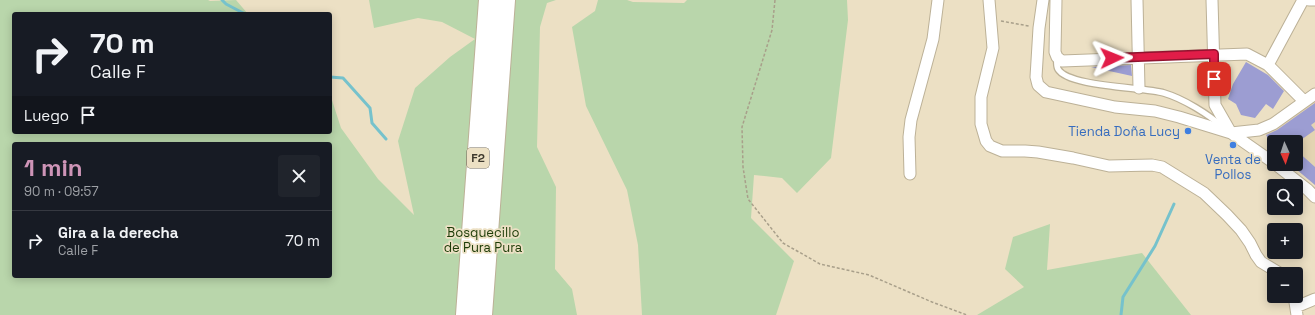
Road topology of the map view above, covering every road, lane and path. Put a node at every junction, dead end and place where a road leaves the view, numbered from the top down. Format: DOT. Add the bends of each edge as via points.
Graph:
graph roads {
  1 [pos="489,0"];
  2 [pos="505,0"];
  3 [pos="775,0"];
  4 [pos="938,0"];
  5 [pos="989,0"];
  6 [pos="1043,0"];
  7 [pos="1056,0"];
  8 [pos="1137,0"];
  9 [pos="1212,0"];
  10 [pos="1303,0"];
  11 [pos="1309,0"];
  12 [pos="1315,0"];
  13 [pos="990,19"];
  14 [pos="1039,28"];
  15 [pos="1214,54"];
  16 [pos="1057,57"];
  17 [pos="1138,57"];
  18 [pos="1268,65"];
  19 [pos="1139,88"];
  20 [pos="1315,94"];
  21 [pos="1304,101"];
  22 [pos="1259,130"];
  23 [pos="1230,133"];
  24 [pos="1252,148"];
  25 [pos="1267,159"];
  26 [pos="1283,171"];
  27 [pos="910,174"];
  28 [pos="1315,197"];
  29 [pos="1269,267"];
  30 [pos="1315,299"];
  31 [pos="1296,306"];
  32 [pos="466,315"];
  33 [pos="482,315"];
  34 [pos="967,315"];
  1 -- 32 [label="highway, F2"];
  2 -- 33 [label="highway, F2"];
  3 -- 34 [label="path" via="772,30 742,127 743,167 748,199 783,243 820,264 869,275"];
  4 -- 27 [label="street" via="934,38 911,120"];
  5 -- 13 [label="street"];
  6 -- 14 [label="street"];
  7 -- 16 [label="street"];
  8 -- 17 [label="street"];
  9 -- 15 [label="street"];
  10 -- 18 [label="street"];
  11 -- 12 [label="street"];
  13 -- 14 [label="path"];
  13 -- 29 [label="street" via="992,48 981,97 981,124 990,146 1002,151 1025,150 1109,166 1162,167 1204,193 1241,230 1261,262"];
  14 -- 23 [label="street" via="1036,77 1038,85 1046,92 1115,107 1166,114"];
  15 -- 17 [label="street"];
  15 -- 18 [label="street" via="1247,54"];
  15 -- 23 [label="street" via="1215,104"];
  16 -- 17 [label="street" via="1062,61"];
  16 -- 19 [label="lane" via="1058,70 1069,77 1108,86"];
  17 -- 19 [label="street"];
  18 -- 21 [label="street"];
  19 -- 23 [label="lane" via="1178,98 1216,120"];
  20 -- 21 [label="street"];
  21 -- 22 [label="street"];
  22 -- 23 [label="street"];
  22 -- 24 [label="street"];
  23 -- 24 [label="street"];
  24 -- 25 [label="street"];
  26 -- 28 [label="street"];
  30 -- 31 [label="street"];
}
